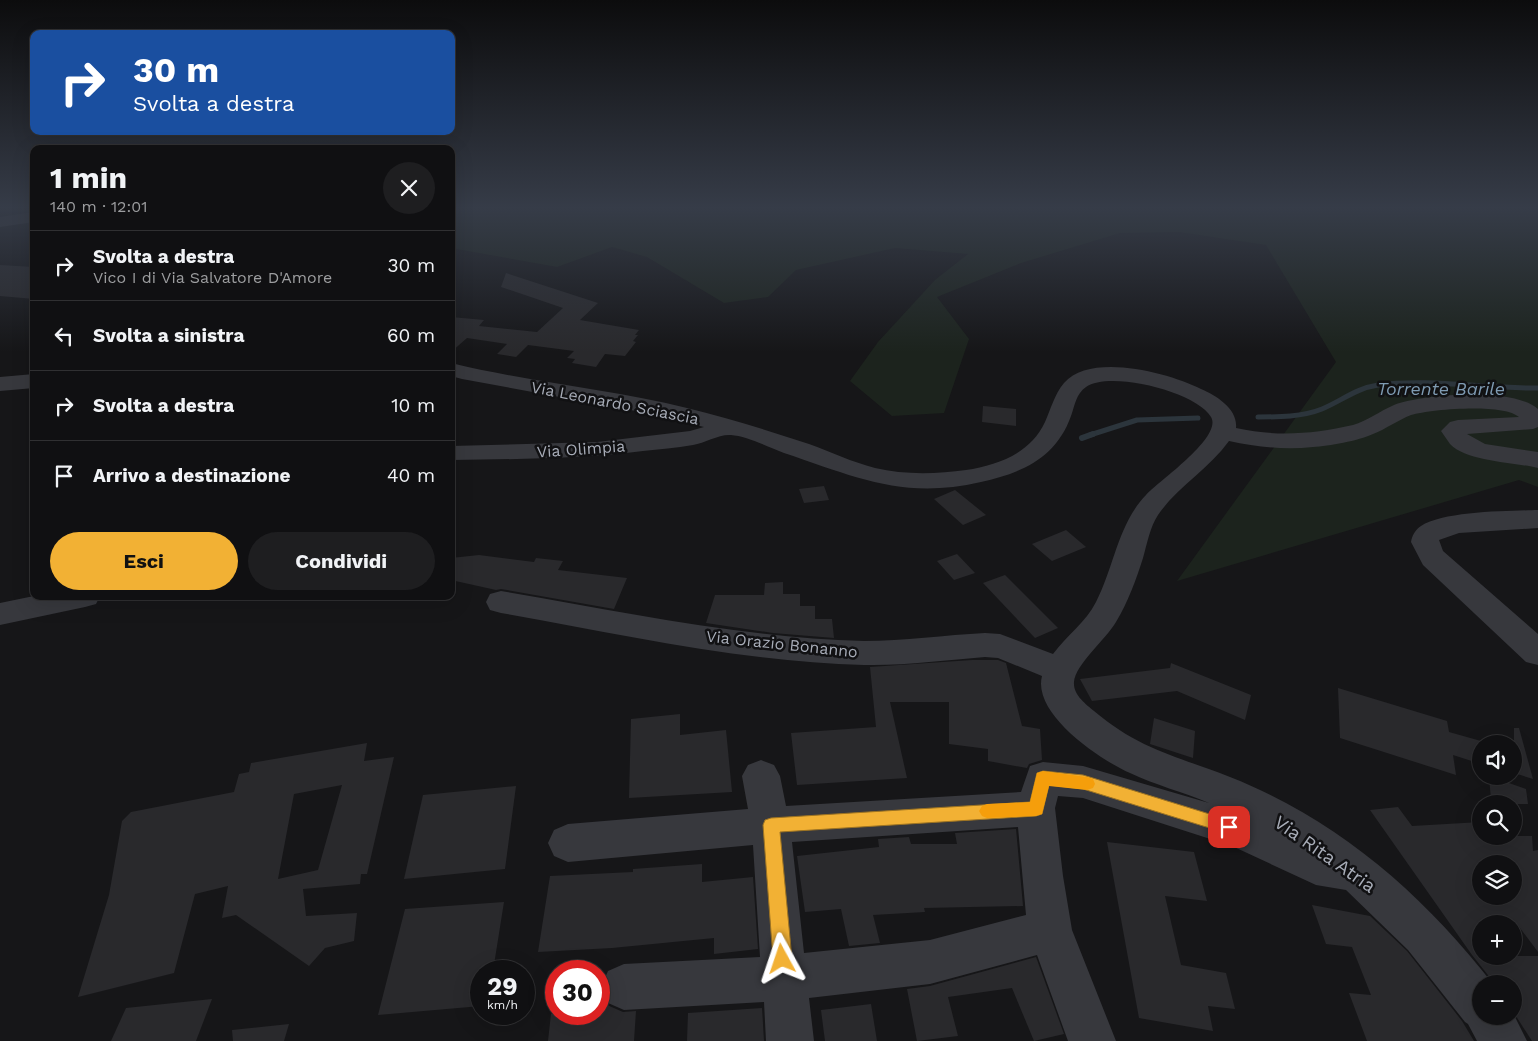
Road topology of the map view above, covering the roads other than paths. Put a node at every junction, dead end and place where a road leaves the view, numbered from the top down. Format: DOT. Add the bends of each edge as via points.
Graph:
graph roads {
  1 [pos="455,370"];
  2 [pos="30,381"];
  3 [pos="455,382"];
  4 [pos="0,384"];
  5 [pos="534,392"];
  6 [pos="720,430"];
  7 [pos="1224,433"];
  8 [pos="455,453"];
  9 [pos="1538,460"];
  10 [pos="1538,519"];
  11 [pos="65,600"];
  12 [pos="501,602"];
  13 [pos="1,613"];
  14 [pos="1538,653"];
  15 [pos="1060,670"];
  16 [pos="762,776"];
  17 [pos="1036,808"];
  18 [pos="771,825"];
  19 [pos="568,843"];
  20 [pos="1355,871"];
  21 [pos="1050,930"];
  22 [pos="784,978"];
  23 [pos="624,987"];
  24 [pos="1472,994"];
  25 [pos="1493,1025"];
  26 [pos="790,1041"];
  27 [pos="1092,1041"];
  28 [pos="1503,1041"];
  1 -- 5 [label="street, Via Leonardo Sciascia"];
  2 -- 4 [label="street"];
  3 -- 5 [label="street, Via Leonardo Sciascia"];
  5 -- 6 [label="street, Via Leonardo Sciascia"];
  6 -- 7 [label="street, Via Leonardo Sciascia" via="824,470 902,479 940,480 980,475 1014,464 1038,451 1052,434 1071,387 1086,378 1109,374 1155,381 1201,398 1221,414 1226,426"];
  6 -- 8 [label="street, Via Olimpia" via="674,441 597,449"];
  7 -- 9 [label="street" via="1262,441 1314,440 1364,430 1412,407 1437,403 1502,402 1523,408 1533,417 1531,421 1458,427 1453,431 1456,437 1476,449"];
  7 -- 15 [label="street" via="1147,510 1114,599 1097,627"];
  10 -- 14 [label="street" via="1448,526 1430,531 1425,541 1433,558"];
  11 -- 13 [label="street"];
  12 -- 15 [label="street, Via Orazio Bonanno" via="803,650 874,653 1000,646"];
  15 -- 20 [label="street, Via Rita Atria" via="1057,681 1063,702 1106,741 1150,766 1202,783 1250,804 1306,835"];
  16 -- 18 [label="street"];
  17 -- 18 [label="street"];
  17 -- 20 [label="street" via="1043,778 1083,782 1241,831 1316,866"];
  17 -- 21 [label="street"];
  18 -- 19 [label="street"];
  18 -- 22 [label="street"];
  20 -- 24 [label="street, Via Rita Atria" via="1411,921"];
  21 -- 22 [label="street" via="930,962"];
  21 -- 27 [label="street"];
  22 -- 23 [label="street"];
  22 -- 26 [label="street"];
  25 -- 28 [label="street"];
}
